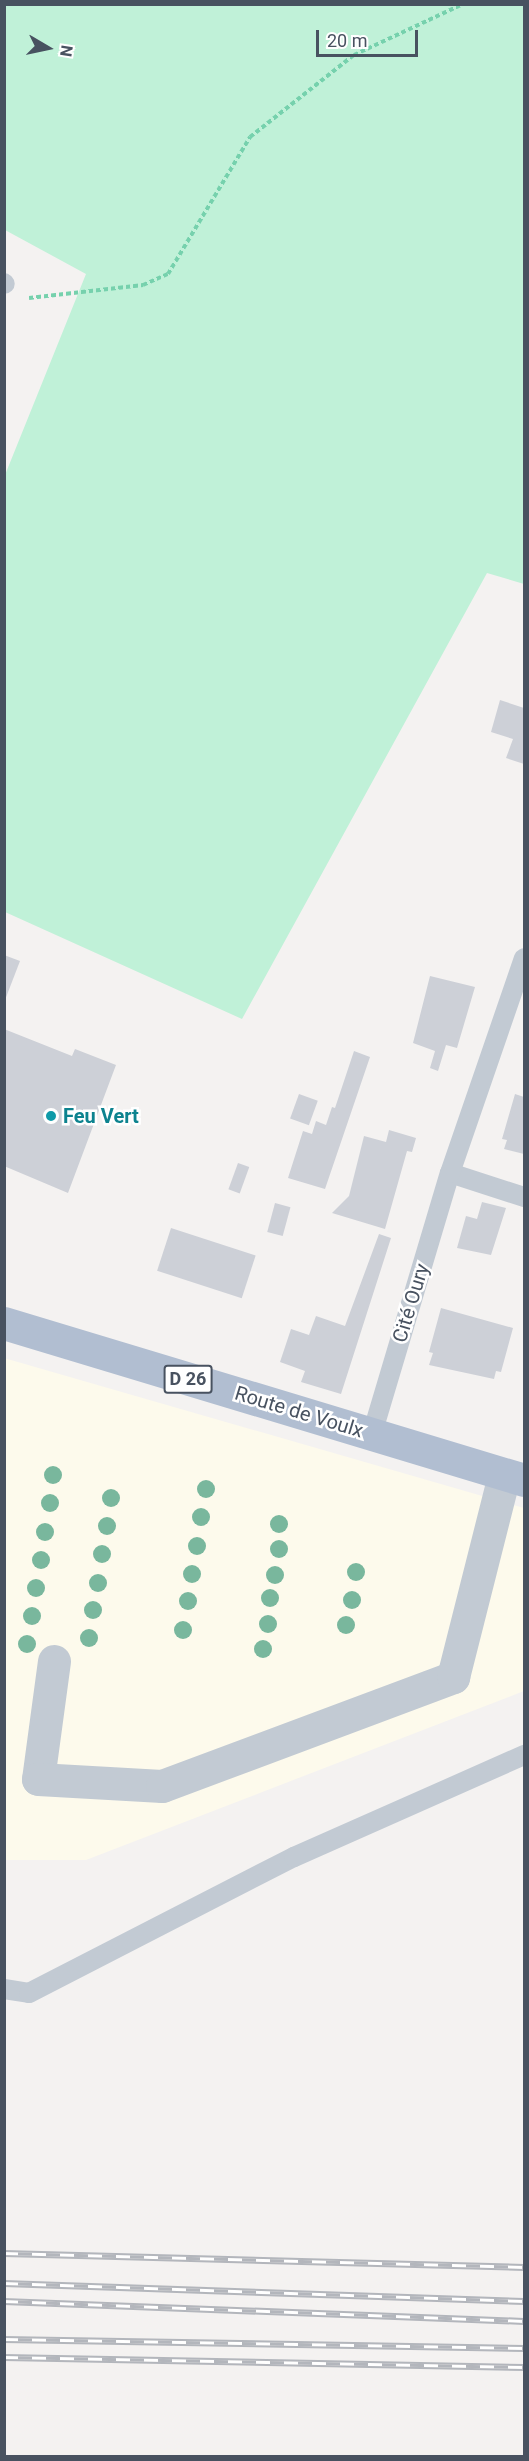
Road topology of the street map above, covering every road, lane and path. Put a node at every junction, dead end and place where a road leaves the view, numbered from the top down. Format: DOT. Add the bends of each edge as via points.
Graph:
graph roads {
  1 [pos="463,4"];
  2 [pos="5,284"];
  3 [pos="525,958"];
  4 [pos="450,1173"];
  5 [pos="525,1197"];
  6 [pos="4,1323"];
  7 [pos="372,1434"];
  8 [pos="514,1477"];
  9 [pos="54,1661"];
  10 [pos="525,1755"];
  11 [pos="4,1989"];
  1 -- 2 [label="path" via="354,55 250,137 168,274 143,285 62,297 28,298"];
  3 -- 4 [label="lane, Cité Oury"];
  4 -- 5 [label="lane"];
  4 -- 7 [label="lane, Cité Oury"];
  6 -- 7 [label="main road, Route de Voulx / D 26"];
  7 -- 8 [label="main road, Route de Voulx / D 26"];
  8 -- 9 [label="street" via="453,1677 162,1786 38,1779"];
  10 -- 11 [label="lane" via="294,1857 29,1994"];
}
